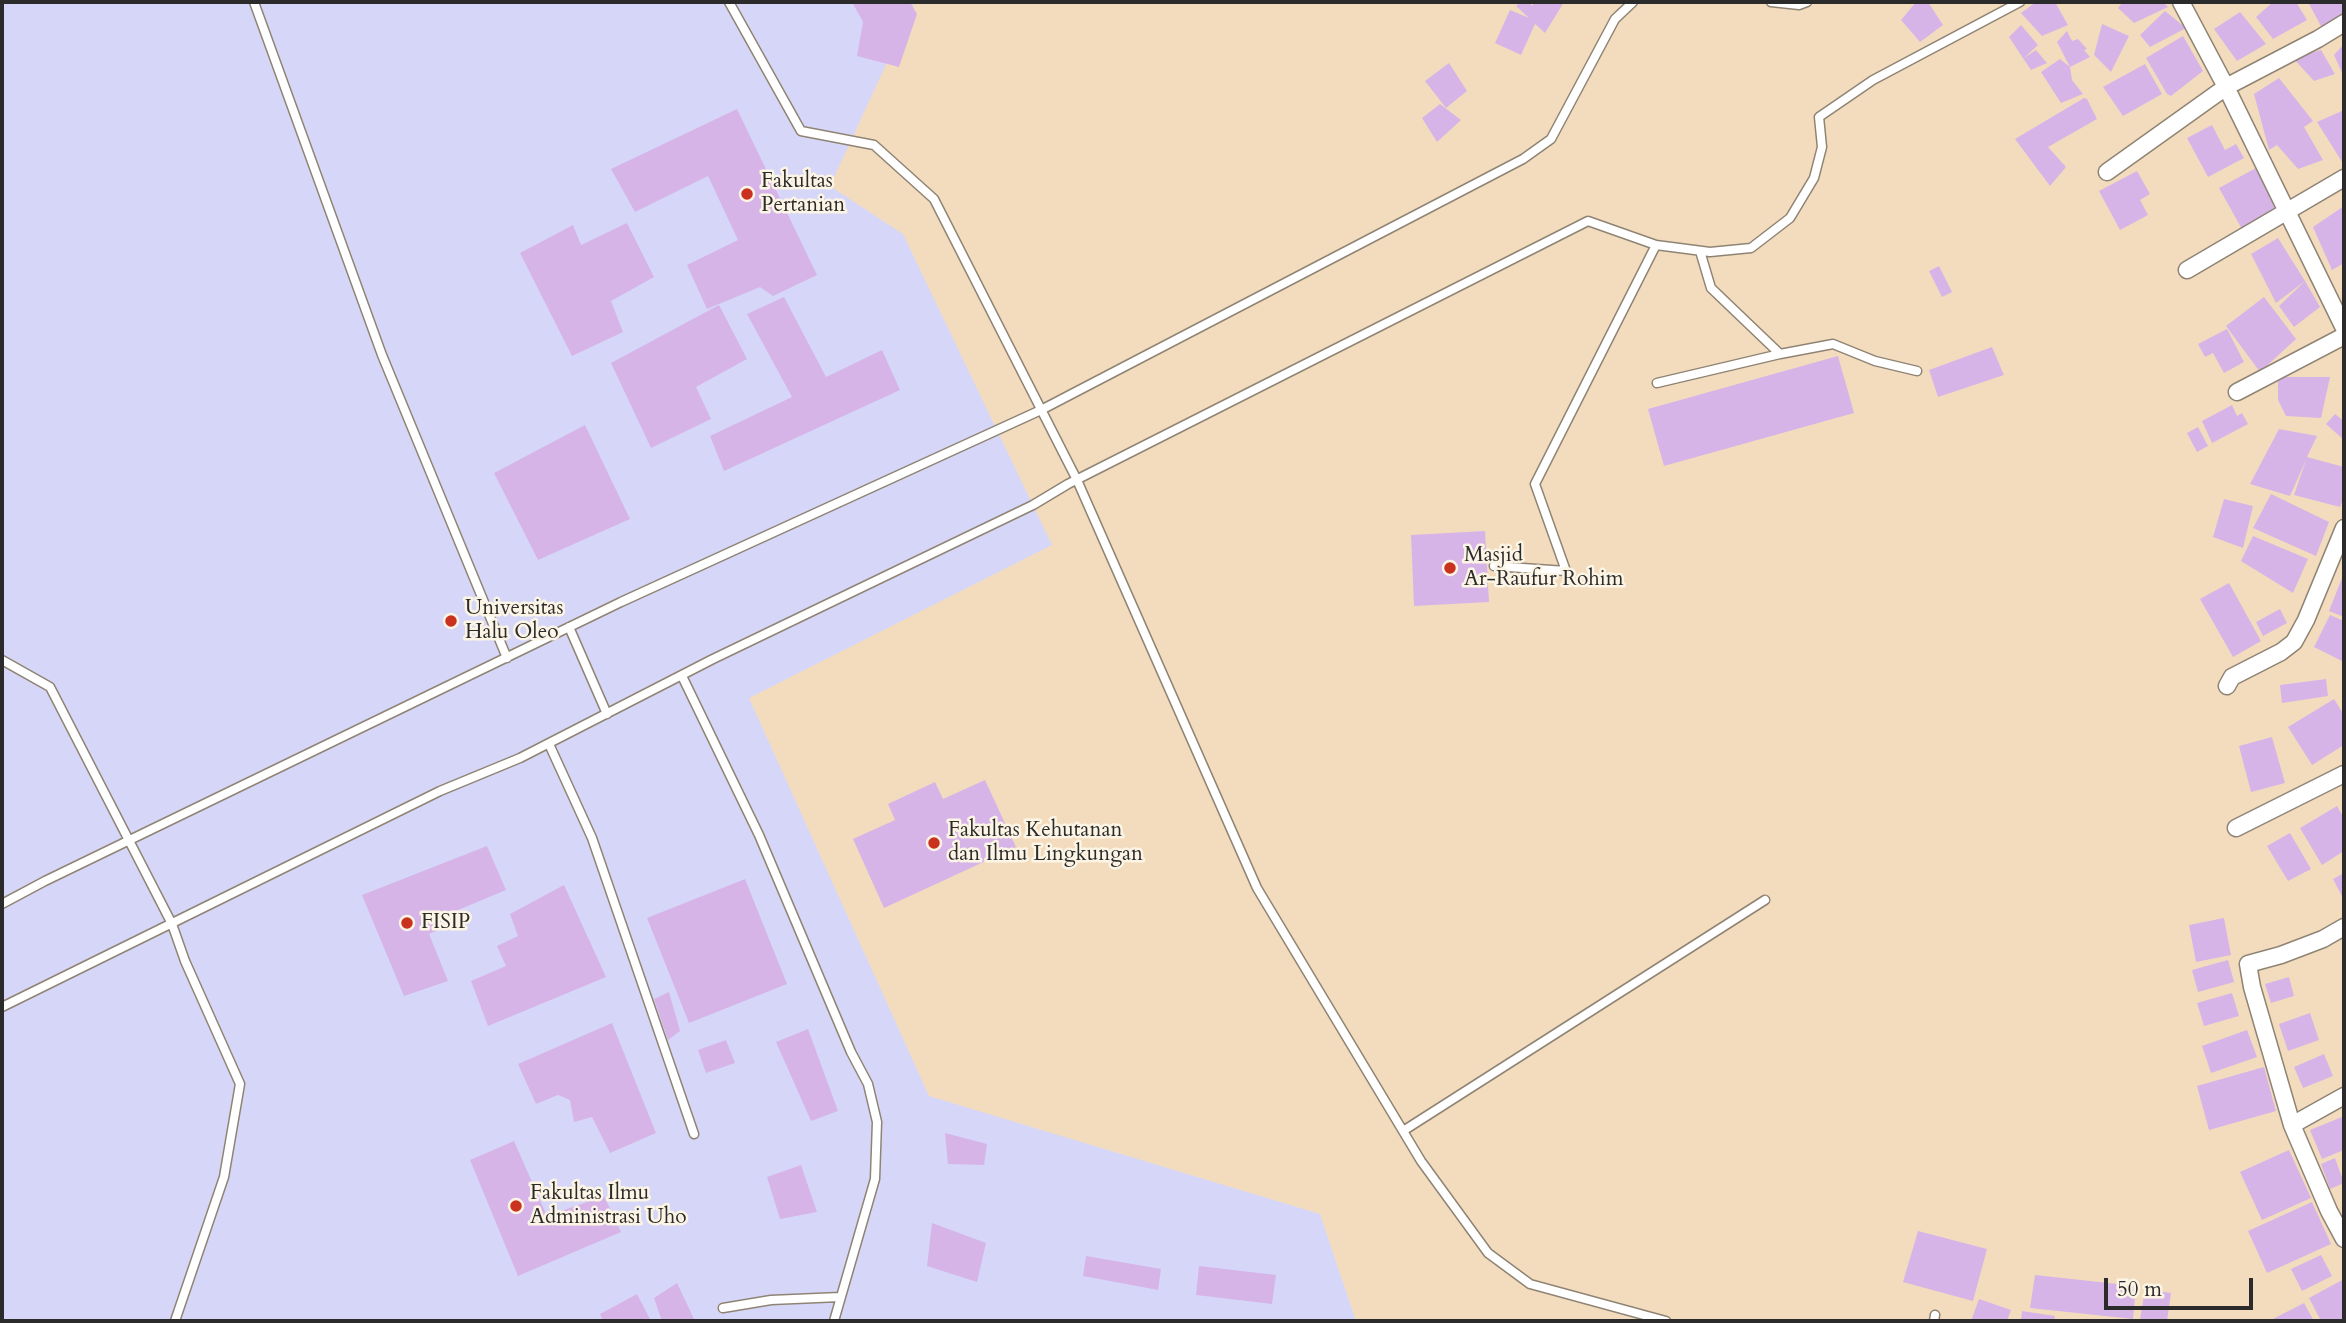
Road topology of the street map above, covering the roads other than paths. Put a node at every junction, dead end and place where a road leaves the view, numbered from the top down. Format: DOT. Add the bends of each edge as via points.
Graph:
graph roads {
  1 [pos="254,2"];
  2 [pos="729,2"];
  3 [pos="1633,2"];
  4 [pos="1771,2"];
  5 [pos="1807,2"];
  6 [pos="2020,2"];
  7 [pos="2181,2"];
  8 [pos="2344,23"];
  9 [pos="2226,87"];
  10 [pos="2107,172"];
  11 [pos="2344,178"];
  12 [pos="2287,211"];
  13 [pos="1656,245"];
  14 [pos="1700,251"];
  15 [pos="2187,270"];
  16 [pos="2344,328"];
  17 [pos="2344,336"];
  18 [pos="1780,354"];
  19 [pos="1917,371"];
  20 [pos="1657,383"];
  21 [pos="2237,392"];
  22 [pos="1041,410"];
  23 [pos="1077,480"];
  24 [pos="2344,528"];
  25 [pos="1494,566"];
  26 [pos="569,627"];
  27 [pos="507,657"];
  28 [pos="2,660"];
  29 [pos="682,676"];
  30 [pos="2227,686"];
  31 [pos="607,714"];
  32 [pos="549,744"];
  33 [pos="2344,774"];
  34 [pos="2236,828"];
  35 [pos="130,840"];
  36 [pos="1765,900"];
  37 [pos="2,904"];
  38 [pos="172,923"];
  39 [pos="2344,927"];
  40 [pos="2,1007"];
  41 [pos="2344,1096"];
  42 [pos="2292,1125"];
  43 [pos="1403,1131"];
  44 [pos="694,1134"];
  45 [pos="2344,1239"];
  46 [pos="840,1297"];
  47 [pos="723,1308"];
  48 [pos="1645,1318"];
  49 [pos="175,1321"];
  50 [pos="834,1321"];
  51 [pos="1666,1321"];
  1 -- 27 [label="lane" via="382,355"];
  2 -- 22 [label="lane" via="801,131 874,145 934,199"];
  3 -- 22 [label="lane" via="1615,19 1551,139 1523,159"];
  4 -- 5 [label="lane"];
  6 -- 14 [label="lane" via="1873,80 1819,117 1822,147 1814,178 1790,218 1751,248"];
  7 -- 9 [label="street"];
  8 -- 9 [label="street"];
  9 -- 10 [label="street"];
  9 -- 12 [label="street"];
  11 -- 12 [label="street"];
  12 -- 15 [label="street"];
  12 -- 16 [label="street"];
  13 -- 14 [label="lane"];
  13 -- 23 [label="lane" via="1588,221"];
  13 -- 25 [label="lane" via="1535,484 1566,571"];
  14 -- 18 [label="lane" via="1710,288"];
  17 -- 21 [label="street"];
  18 -- 19 [label="lane" via="1833,344"];
  18 -- 20 [label="lane"];
  22 -- 23 [label="lane"];
  22 -- 26 [label="lane"];
  23 -- 29 [label="lane"];
  23 -- 43 [label="lane" via="1257,888"];
  24 -- 30 [label="street" via="2294,642 2232,677"];
  26 -- 27 [label="lane"];
  26 -- 31 [label="lane"];
  27 -- 35 [label="lane"];
  28 -- 35 [label="lane" via="50,687"];
  29 -- 31 [label="lane"];
  29 -- 46 [label="lane" via="759,835 868,1084 877,1122 875,1180"];
  31 -- 32 [label="lane"];
  32 -- 38 [label="lane" via="440,791"];
  32 -- 44 [label="lane" via="592,838"];
  33 -- 34 [label="street"];
  35 -- 37 [label="lane"];
  35 -- 38 [label="lane"];
  36 -- 43 [label="lane"];
  38 -- 40 [label="lane"];
  38 -- 49 [label="lane" via="240,1084 225,1177"];
  39 -- 42 [label="street" via="2281,956 2248,964"];
  41 -- 42 [label="street"];
  42 -- 45 [label="street"];
  43 -- 48 [label="lane" via="1488,1252 1530,1284"];
  46 -- 47 [label="lane"];
  46 -- 50 [label="lane"];
  48 -- 51 [label="lane"];
}
